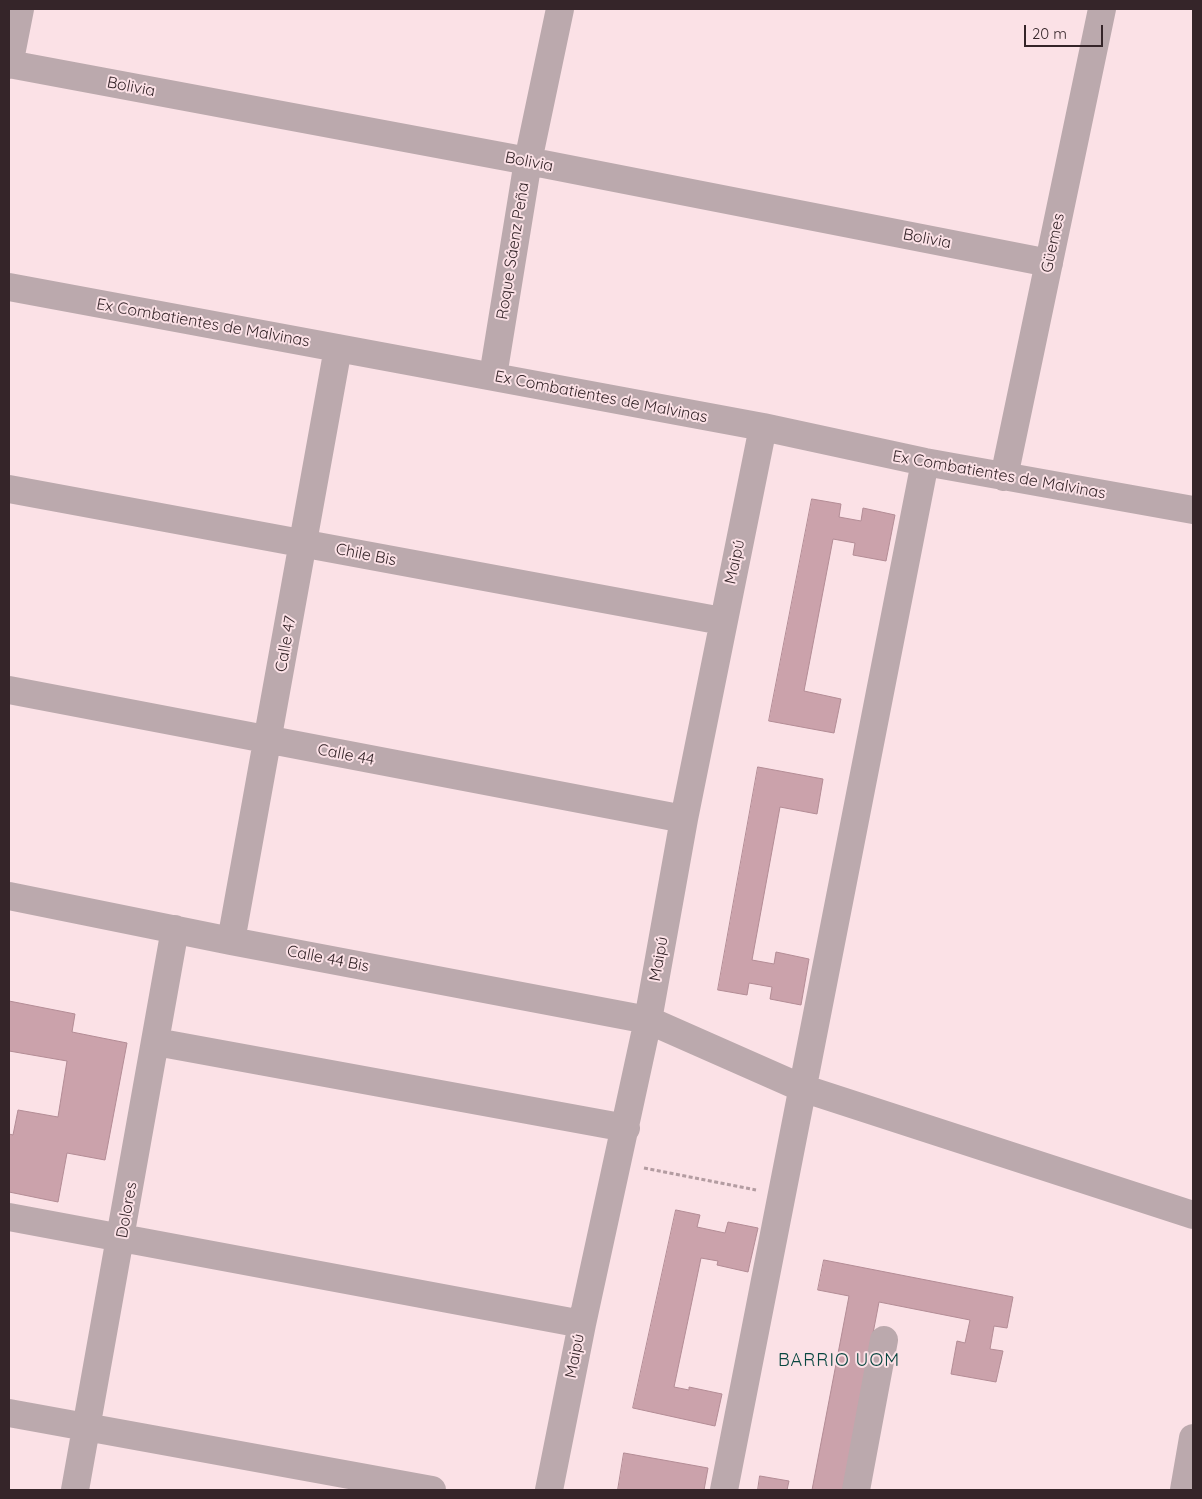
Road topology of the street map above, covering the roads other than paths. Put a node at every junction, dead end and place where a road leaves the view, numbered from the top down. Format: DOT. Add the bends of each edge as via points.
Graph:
graph roads {
  1 [pos="20,9"];
  2 [pos="560,9"];
  3 [pos="1102,9"];
  4 [pos="9,65"];
  5 [pos="528,161"];
  6 [pos="1049,263"];
  7 [pos="9,287"];
  8 [pos="338,348"];
  9 [pos="493,376"];
  10 [pos="763,427"];
  11 [pos="925,462"];
  12 [pos="1004,477"];
  13 [pos="9,489"];
  14 [pos="1193,510"];
  15 [pos="304,544"];
  16 [pos="722,621"];
  17 [pos="9,690"];
  18 [pos="268,740"];
  19 [pos="684,819"];
  20 [pos="9,896"];
  21 [pos="175,930"];
  22 [pos="231,941"];
  23 [pos="648,1020"];
  24 [pos="156,1042"];
  25 [pos="802,1088"];
  26 [pos="626,1128"];
  27 [pos="1193,1216"];
  28 [pos="9,1217"];
  29 [pos="122,1240"];
  30 [pos="582,1324"];
  31 [pos="884,1340"];
  32 [pos="9,1413"];
  33 [pos="87,1427"];
  34 [pos="1193,1438"];
  35 [pos="75,1490"];
  36 [pos="432,1490"];
  37 [pos="549,1490"];
  38 [pos="724,1490"];
  39 [pos="856,1490"];
  40 [pos="1184,1490"];
  1 -- 4 [label="street"];
  2 -- 5 [label="street, Roque Sáenz Peña"];
  3 -- 6 [label="street, Güemes"];
  4 -- 5 [label="street, Bolivia"];
  5 -- 6 [label="street, Bolivia"];
  5 -- 9 [label="street, Roque Sáenz Peña"];
  6 -- 12 [label="street, Güemes"];
  7 -- 8 [label="street, Ex Combatientes de Malvinas"];
  8 -- 9 [label="street, Ex Combatientes de Malvinas"];
  8 -- 15 [label="street, Calle 47"];
  9 -- 10 [label="street, Ex Combatientes de Malvinas"];
  10 -- 11 [label="street, Ex Combatientes de Malvinas"];
  10 -- 16 [label="street, Maipú"];
  11 -- 12 [label="street, Ex Combatientes de Malvinas"];
  11 -- 25 [label="street"];
  12 -- 14 [label="street, Ex Combatientes de Malvinas"];
  13 -- 15 [label="street, Chile Bis"];
  15 -- 16 [label="street, Chile Bis"];
  15 -- 18 [label="street, Calle 47"];
  16 -- 19 [label="street, Maipú"];
  17 -- 18 [label="street, Calle 44"];
  18 -- 19 [label="street, Calle 44"];
  18 -- 22 [label="street, Calle 47"];
  19 -- 23 [label="street, Maipú"];
  20 -- 21 [label="street, Calle 44 Bis"];
  21 -- 22 [label="street, Calle 44 Bis"];
  21 -- 24 [label="street, Dolores"];
  22 -- 23 [label="street, Calle 44 Bis"];
  23 -- 25 [label="street, Calle 44 Bis"];
  23 -- 26 [label="street, Maipú"];
  24 -- 26 [label="street"];
  24 -- 29 [label="street, Dolores"];
  25 -- 27 [label="street, Calle 44 Bis"];
  25 -- 38 [label="street"];
  26 -- 30 [label="street, Maipú"];
  28 -- 29 [label="street"];
  29 -- 30 [label="street"];
  29 -- 33 [label="street, Dolores"];
  30 -- 37 [label="street, Maipú"];
  31 -- 39 [label="street"];
  32 -- 33 [label="street"];
  33 -- 35 [label="street, Dolores"];
  33 -- 36 [label="street"];
  34 -- 40 [label="street"];
}
